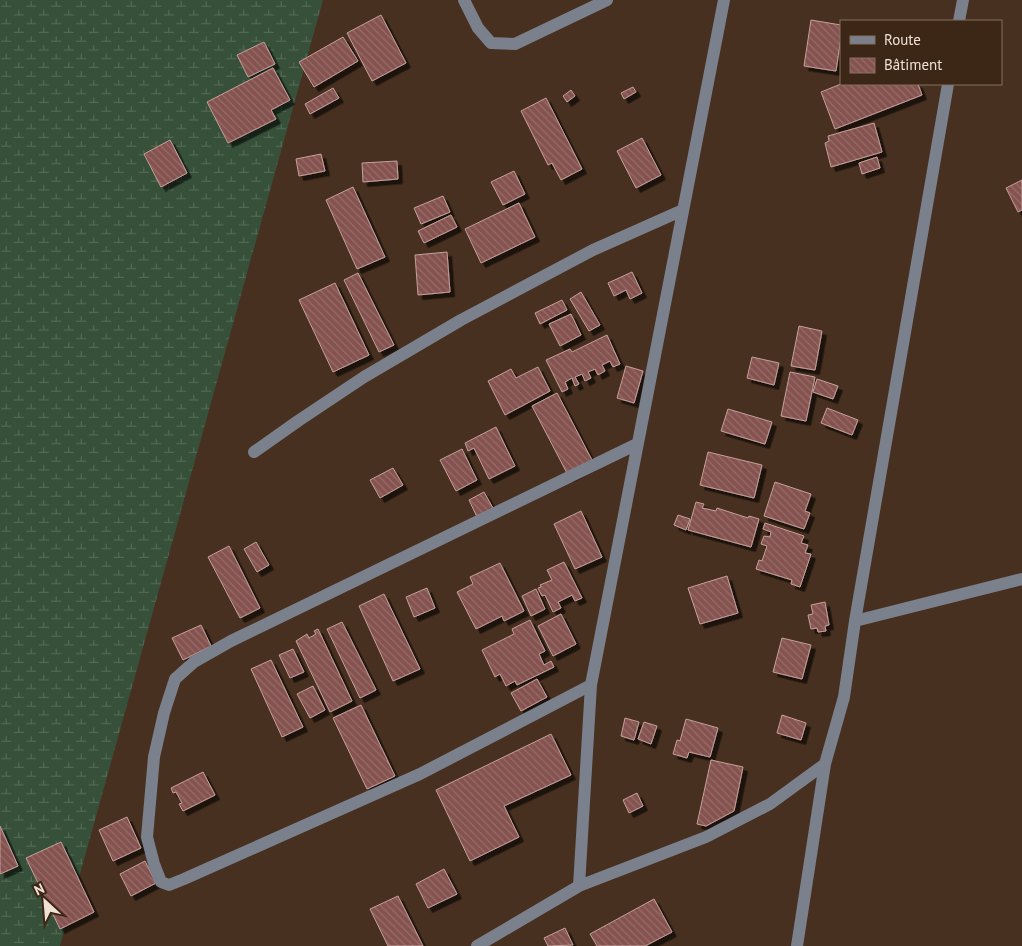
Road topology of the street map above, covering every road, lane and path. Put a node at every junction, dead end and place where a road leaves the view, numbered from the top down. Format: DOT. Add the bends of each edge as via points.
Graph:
graph roads {
  1 [pos="464,0"];
  2 [pos="607,0"];
  3 [pos="724,0"];
  4 [pos="963,0"];
  5 [pos="959,20"];
  6 [pos="948,85"];
  7 [pos="683,210"];
  8 [pos="637,444"];
  9 [pos="254,452"];
  10 [pos="1022,579"];
  11 [pos="855,621"];
  12 [pos="591,685"];
  13 [pos="825,764"];
  14 [pos="579,886"];
  15 [pos="477,946"];
  16 [pos="797,946"];
  1 -- 2 [label="street" via="478,28 491,43 515,44"];
  3 -- 7 [label="street"];
  4 -- 5 [label="street"];
  6 -- 11 [label="street"];
  7 -- 8 [label="street"];
  7 -- 9 [label="street" via="593,250 461,320 364,377"];
  8 -- 12 [label="street"];
  8 -- 12 [label="street" via="231,641 194,662 176,679 154,757 147,837 161,882 169,885 184,880 420,774"];
  10 -- 11 [label="street"];
  11 -- 13 [label="street" via="844,697"];
  12 -- 14 [label="street"];
  13 -- 14 [label="street" via="770,804 706,836"];
  13 -- 16 [label="street"];
  14 -- 15 [label="street"];
}
